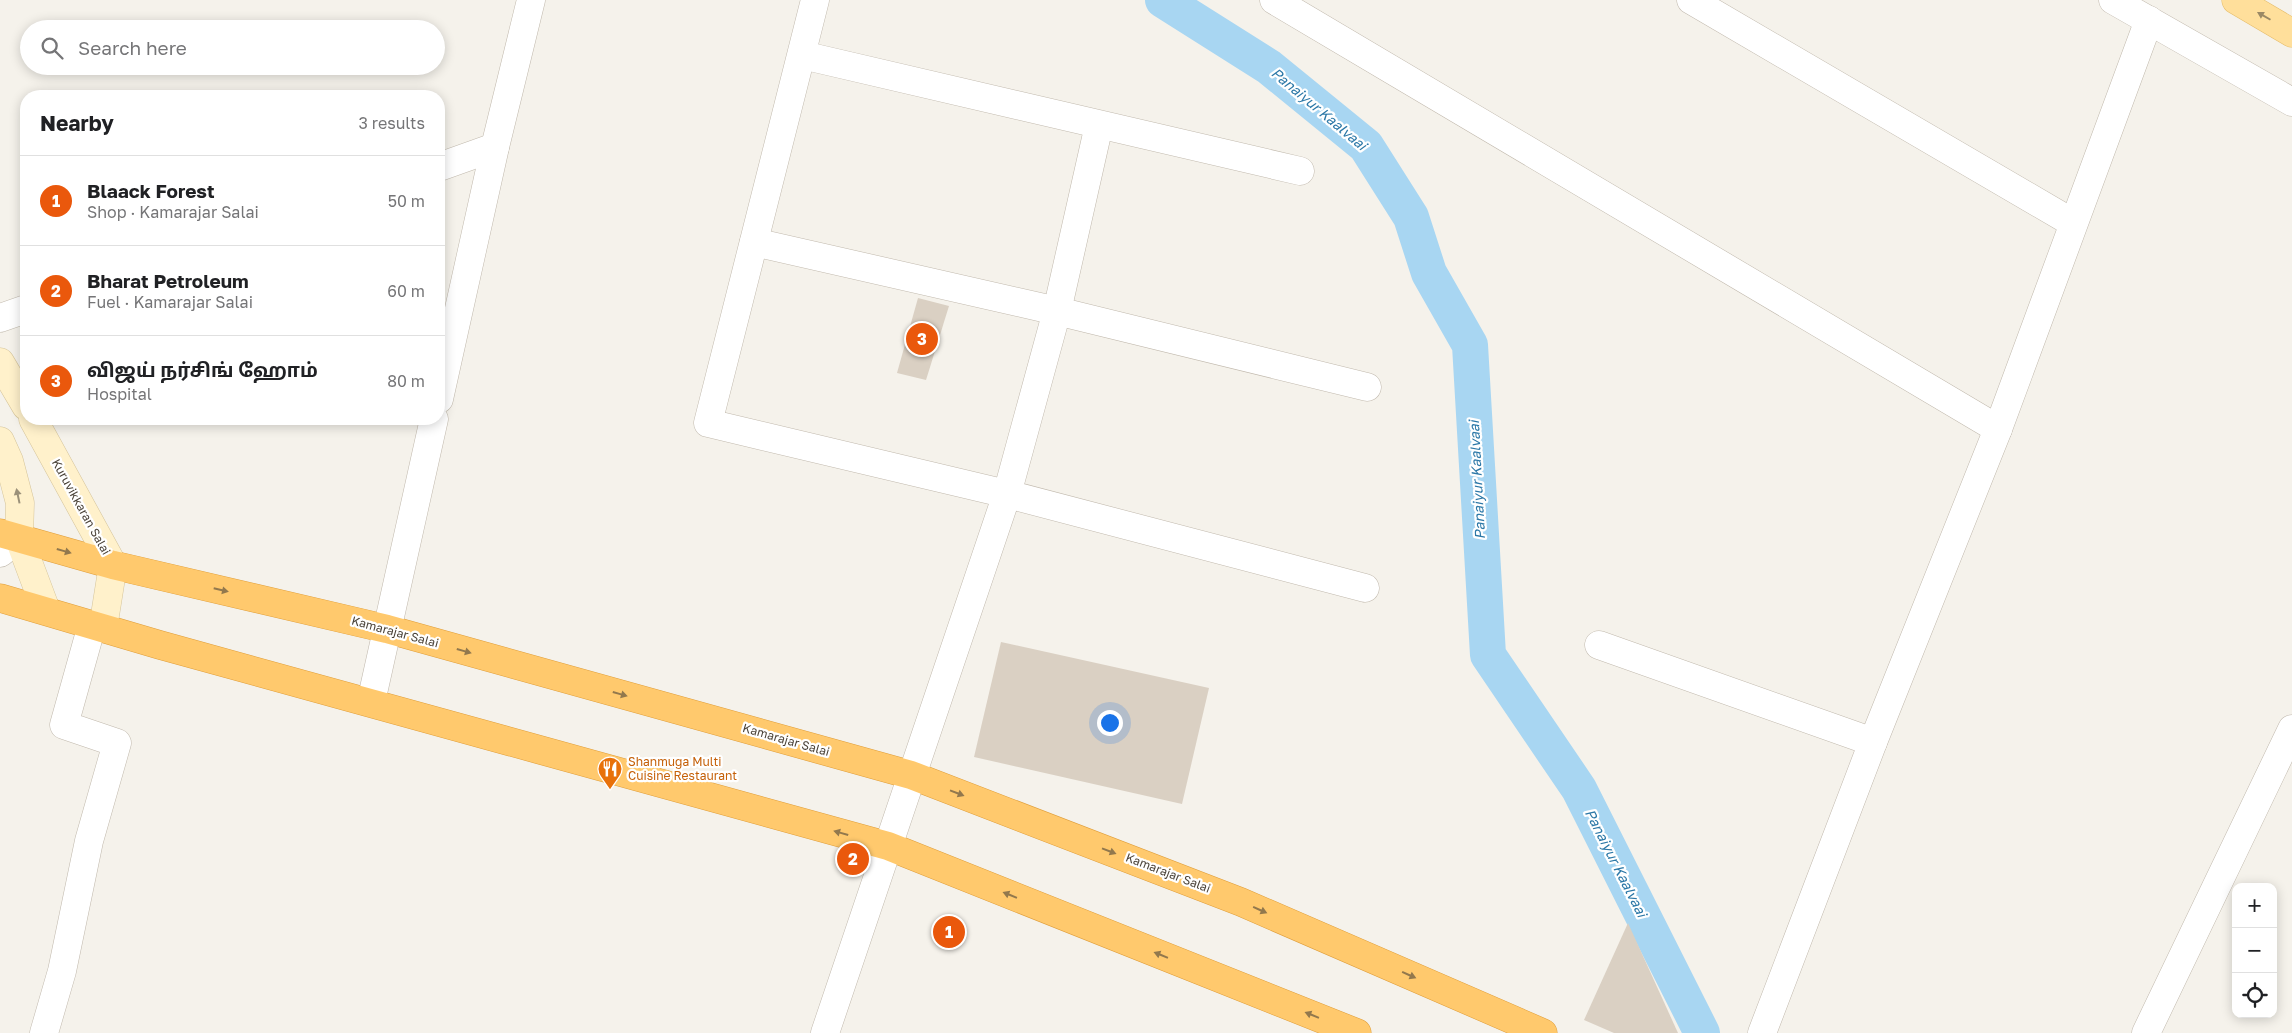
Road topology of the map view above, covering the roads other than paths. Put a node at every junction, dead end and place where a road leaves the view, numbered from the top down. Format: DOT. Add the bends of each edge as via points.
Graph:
graph roads {
  1 [pos="531,0"];
  2 [pos="815,0"];
  3 [pos="1274,0"];
  4 [pos="1691,0"];
  5 [pos="2113,0"];
  6 [pos="2236,0"];
  7 [pos="2149,20"];
  8 [pos="2292,33"];
  9 [pos="802,56"];
  10 [pos="2292,102"];
  11 [pos="1099,125"];
  12 [pos="495,147"];
  13 [pos="445,165"];
  14 [pos="1300,171"];
  15 [pos="2073,224"];
  16 [pos="754,242"];
  17 [pos="20,311"];
  18 [pos="1057,311"];
  19 [pos="0,318"];
  20 [pos="0,362"];
  21 [pos="445,372"];
  22 [pos="1367,387"];
  23 [pos="20,396"];
  24 [pos="36,425"];
  25 [pos="433,425"];
  26 [pos="1998,430"];
  27 [pos="0,441"];
  28 [pos="1006,494"];
  29 [pos="6,541"];
  30 [pos="113,564"];
  31 [pos="1365,588"];
  32 [pos="0,598"];
  33 [pos="46,610"];
  34 [pos="98,626"];
  35 [pos="387,629"];
  36 [pos="1599,644"];
  37 [pos="371,702"];
  38 [pos="2292,729"];
  39 [pos="1873,742"];
  40 [pos="912,775"];
  41 [pos="888,846"];
  42 [pos="1351,1032"];
  43 [pos="44,1033"];
  44 [pos="825,1033"];
  45 [pos="1543,1033"];
  46 [pos="1762,1033"];
  47 [pos="2146,1033"];
  1 -- 12 [label="street"];
  2 -- 9 [label="street"];
  3 -- 26 [label="street"];
  4 -- 15 [label="street"];
  5 -- 7 [label="street"];
  8 -- 6 [label="main road, one-way"];
  7 -- 10 [label="street"];
  7 -- 15 [label="street"];
  9 -- 11 [label="street"];
  9 -- 16 [label="street"];
  11 -- 14 [label="street"];
  11 -- 18 [label="street"];
  12 -- 13 [label="street"];
  12 -- 21 [label="street"];
  15 -- 26 [label="street"];
  16 -- 18 [label="street"];
  16 -- 28 [label="street" via="708,423"];
  17 -- 19 [label="street"];
  18 -- 22 [label="street"];
  18 -- 28 [label="street"];
  20 -- 23 [label="main road"];
  24 -- 30 [label="main road, Kuruvikkaran Salai"];
  25 -- 35 [label="street"];
  26 -- 39 [label="street"];
  29 -- 27 [label="main road, one-way" via="20,503 10,461"];
  28 -- 31 [label="street"];
  28 -- 40 [label="street"];
  29 -- 30 [label="highway, Kamarajar Salai, one-way"];
  29 -- 33 [label="main road"];
  30 -- 34 [label="main road, Kuruvikkaran Salai"];
  30 -- 35 [label="highway, Kamarajar Salai, one-way"];
  32 -- 33 [label="highway"];
  33 -- 34 [label="highway"];
  34 -- 37 [label="highway"];
  34 -- 43 [label="street" via="64,725 117,743 89,841 62,971"];
  35 -- 37 [label="street"];
  35 -- 40 [label="highway, Kamarajar Salai, one-way"];
  36 -- 39 [label="street"];
  41 -- 37 [label="highway, one-way"];
  38 -- 47 [label="street"];
  39 -- 46 [label="street"];
  40 -- 41 [label="street"];
  40 -- 45 [label="highway, Kamarajar Salai, one-way" via="1241,902"];
  42 -- 41 [label="highway, one-way"];
  41 -- 44 [label="street"];
}
